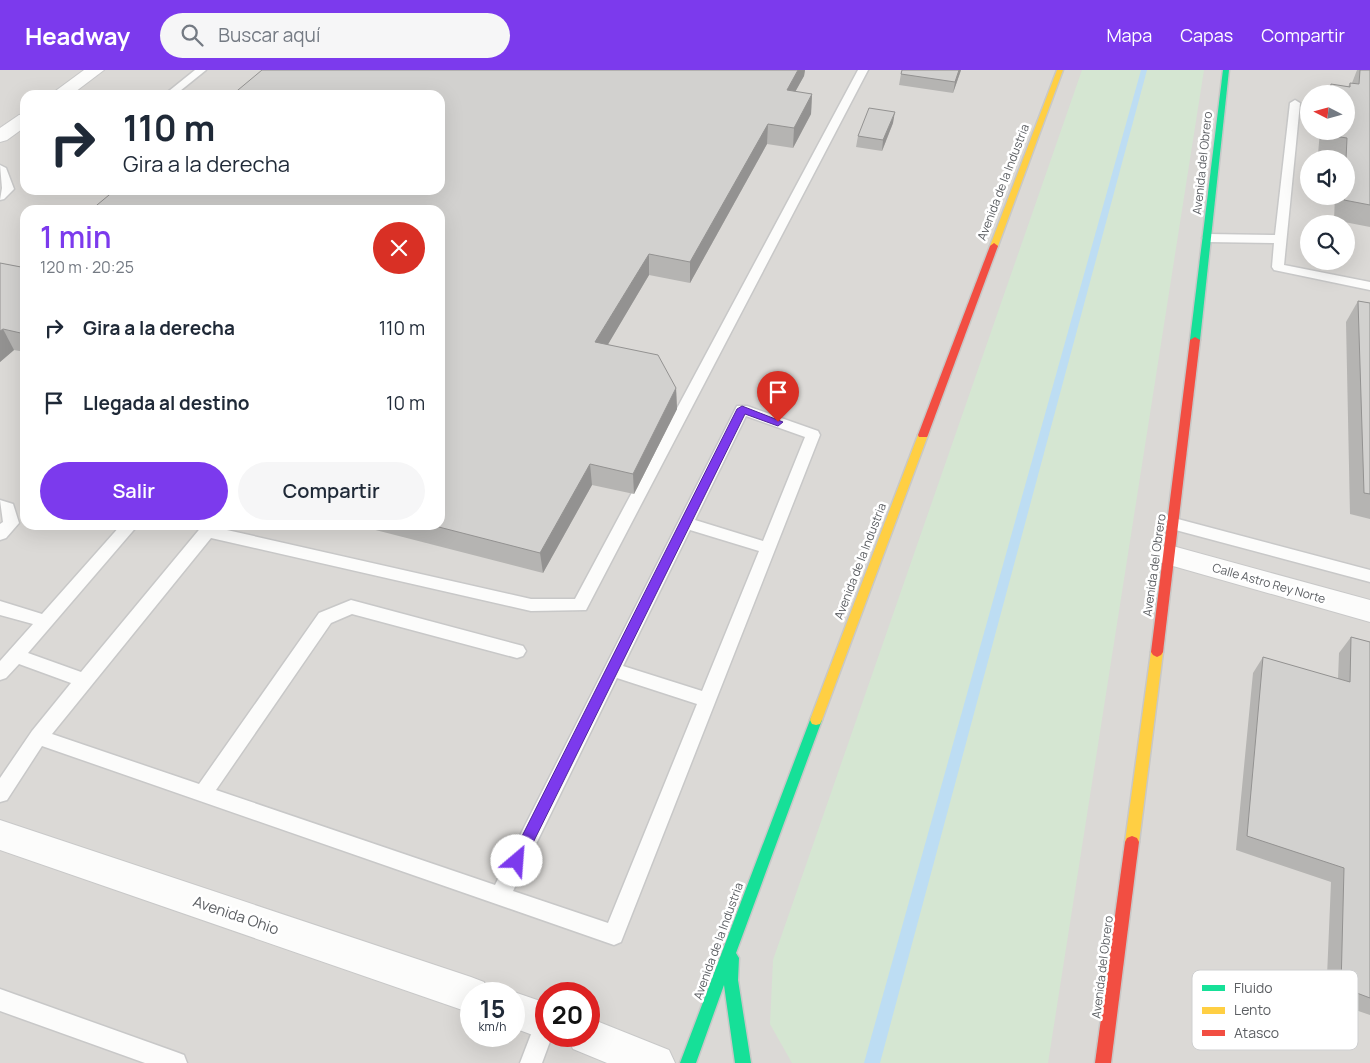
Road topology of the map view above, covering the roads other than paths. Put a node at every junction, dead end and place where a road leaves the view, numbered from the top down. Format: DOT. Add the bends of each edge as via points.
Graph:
graph roads {
  1 [pos="95,70"];
  2 [pos="201,70"];
  3 [pos="863,70"];
  4 [pos="1060,70"];
  5 [pos="1226,70"];
  6 [pos="66,90"];
  7 [pos="175,90"];
  8 [pos="1295,102"];
  9 [pos="20,122"];
  10 [pos="0,136"];
  11 [pos="0,168"];
  12 [pos="0,197"];
  13 [pos="1208,238"];
  14 [pos="1281,239"];
  15 [pos="1370,286"];
  16 [pos="0,506"];
  17 [pos="686,523"];
  18 [pos="1174,524"];
  19 [pos="126,530"];
  20 [pos="207,530"];
  21 [pos="217,530"];
  22 [pos="0,534"];
  23 [pos="768,548"];
  24 [pos="1169,555"];
  25 [pos="1370,576"];
  26 [pos="0,608"];
  27 [pos="1370,611"];
  28 [pos="45,621"];
  29 [pos="517,651"];
  30 [pos="14,655"];
  31 [pos="612,670"];
  32 [pos="0,672"];
  33 [pos="84,681"];
  34 [pos="708,700"];
  35 [pos="38,737"];
  36 [pos="0,794"];
  37 [pos="202,794"];
  38 [pos="0,835"];
  39 [pos="500,896"];
  40 [pos="733,938"];
  41 [pos="460,991"];
  42 [pos="0,1000"];
  43 [pos="600,1041"];
  44 [pos="537,1047"];
  45 [pos="176,1063"];
  46 [pos="531,1063"];
  47 [pos="656,1063"];
  48 [pos="688,1063"];
  49 [pos="743,1063"];
  50 [pos="1103,1063"];
  1 -- 6 [label="street"];
  2 -- 7 [label="lane"];
  3 -- 21 [label="lane" via="580,605 531,605"];
  4 -- 40 [label="street, Avenida de la Industria"];
  5 -- 13 [label="street, Avenida del Obrero"];
  8 -- 14 [label="lane"];
  9 -- 10 [label="street"];
  11 -- 12 [label="lane" via="8,189"];
  13 -- 14 [label="lane"];
  13 -- 18 [label="street, Avenida del Obrero"];
  14 -- 15 [label="lane" via="1278,267"];
  16 -- 22 [label="lane" via="8,508 11,523"];
  17 -- 23 [label="lane"];
  17 -- 23 [label="lane" via="742,409 813,435"];
  17 -- 31 [label="lane"];
  18 -- 24 [label="street, Avenida del Obrero"];
  18 -- 25 [label="lane"];
  19 -- 28 [label="lane"];
  20 -- 33 [label="lane"];
  23 -- 34 [label="lane"];
  24 -- 27 [label="street, Calle Astro Rey Norte"];
  24 -- 50 [label="street, Avenida del Obrero"];
  26 -- 28 [label="lane"];
  28 -- 30 [label="lane"];
  29 -- 37 [label="lane" via="351,607 326,618"];
  30 -- 32 [label="lane"];
  30 -- 33 [label="lane"];
  31 -- 34 [label="lane"];
  31 -- 39 [label="lane"];
  33 -- 35 [label="lane"];
  34 -- 39 [label="lane" via="614,935"];
  35 -- 36 [label="lane"];
  35 -- 37 [label="lane"];
  37 -- 39 [label="lane"];
  38 -- 41 [label="street, Avenida Ohio"];
  40 -- 48 [label="street, Avenida de la Industria"];
  40 -- 49 [label="street" via="731,980"];
  42 -- 45 [label="lane"];
  43 -- 47 [label="street"];
  44 -- 46 [label="lane"];
}
